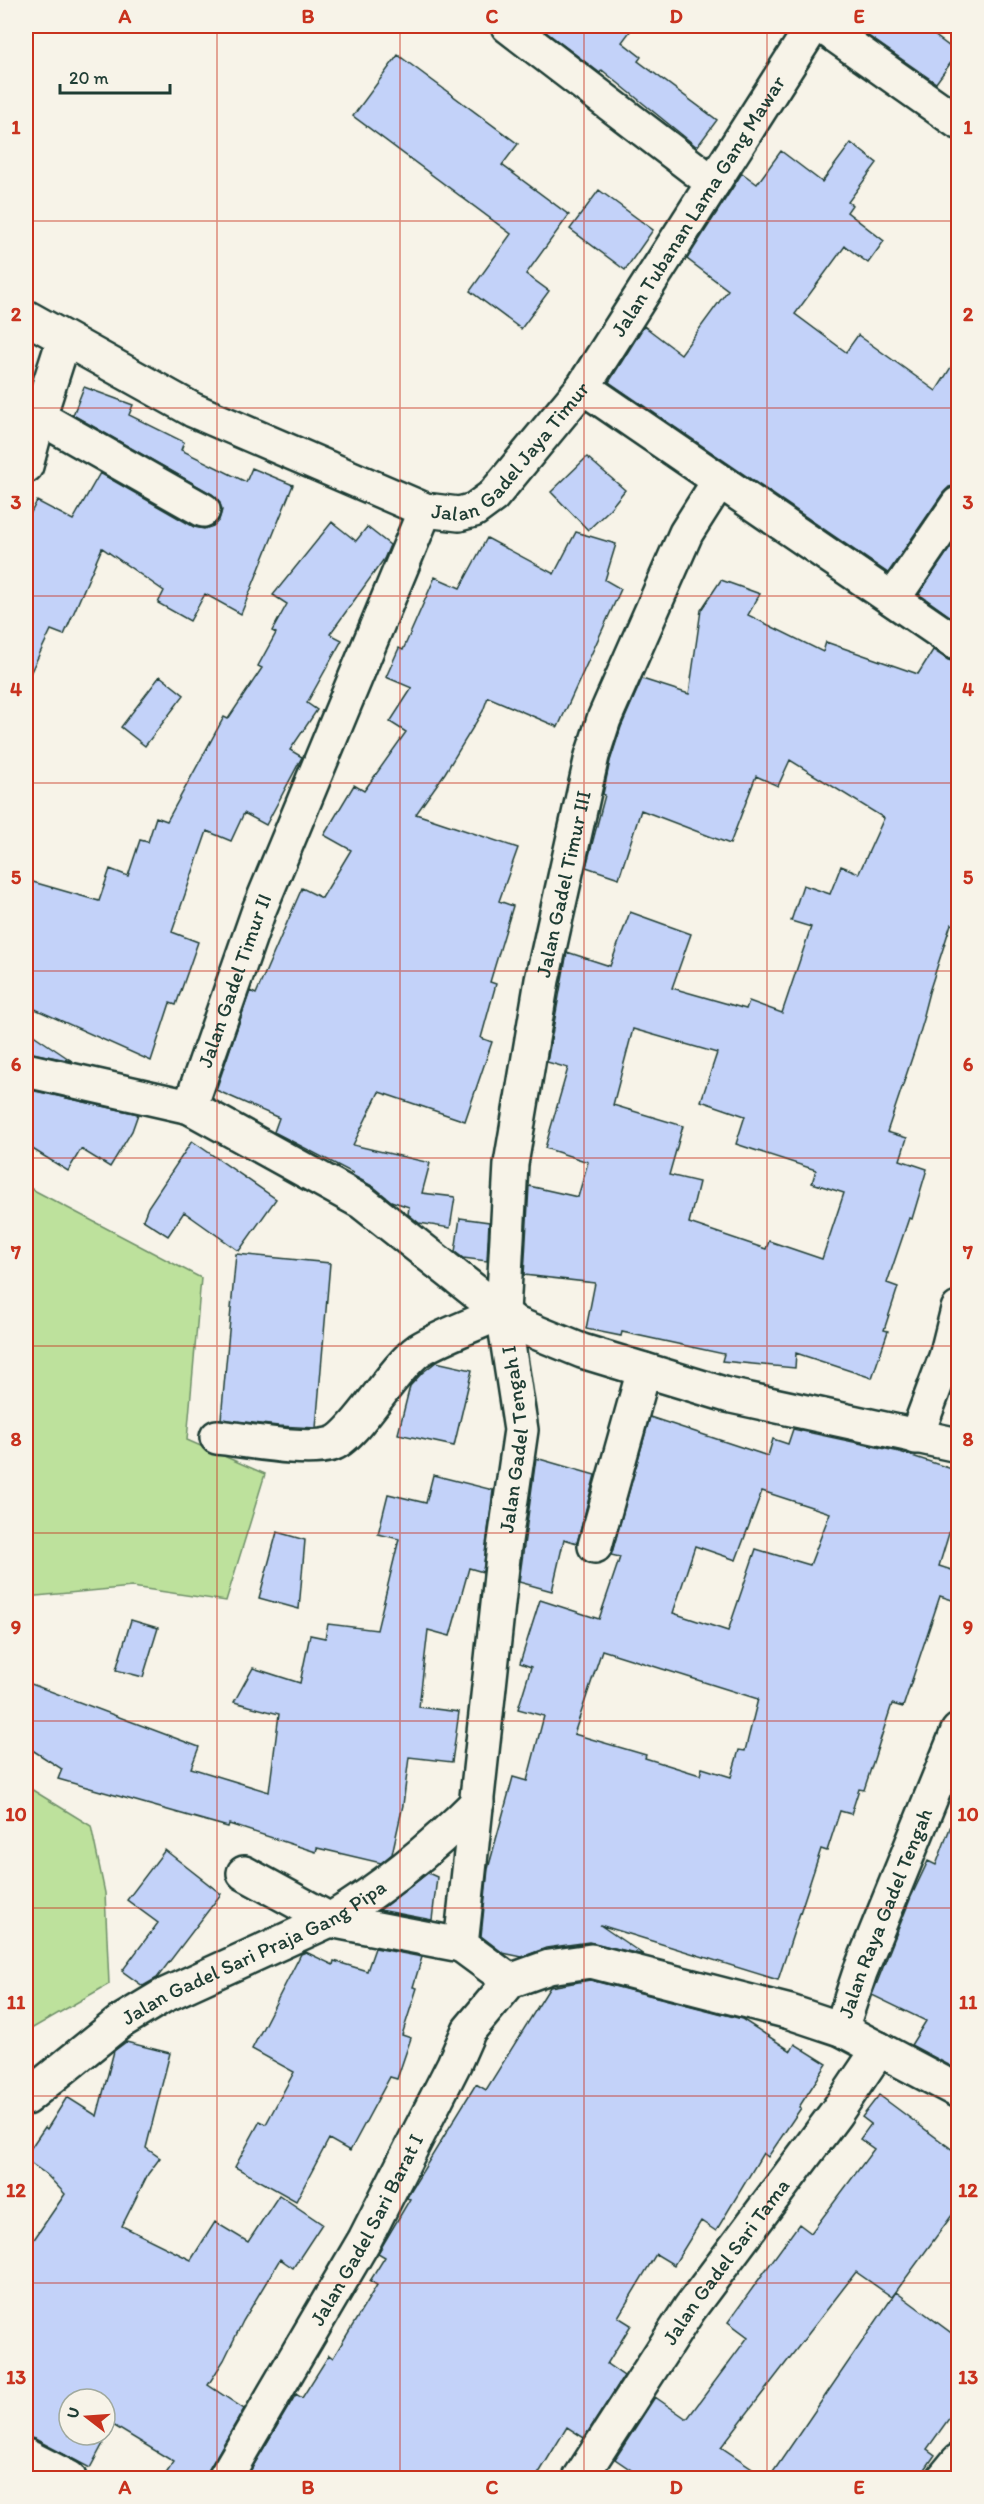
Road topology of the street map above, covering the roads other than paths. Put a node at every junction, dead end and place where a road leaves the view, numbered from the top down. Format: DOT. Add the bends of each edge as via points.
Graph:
graph roads {
  1 [pos="508,26"];
  2 [pos="813,26"];
  3 [pos="822,26"];
  4 [pos="958,122"];
  5 [pos="713,183"];
  6 [pos="26,316"];
  7 [pos="64,339"];
  8 [pos="583,387"];
  9 [pos="39,417"];
  10 [pos="26,466"];
  11 [pos="720,481"];
  12 [pos="958,504"];
  13 [pos="203,510"];
  14 [pos="425,510"];
  15 [pos="893,599"];
  16 [pos="958,644"];
  17 [pos="26,1070"];
  18 [pos="190,1107"];
  19 [pos="958,1309"];
  20 [pos="503,1312"];
  21 [pos="644,1370"];
  22 [pos="218,1437"];
  23 [pos="916,1437"];
  24 [pos="958,1445"];
  25 [pos="594,1546"];
  26 [pos="958,1731"];
  27 [pos="477,1803"];
  28 [pos="244,1873"];
  29 [pos="330,1920"];
  30 [pos="461,1945"];
  31 [pos="510,1981"];
  32 [pos="841,2029"];
  33 [pos="879,2049"];
  34 [pos="958,2091"];
  35 [pos="26,2098"];
  36 [pos="26,2457"];
  37 [pos="958,2462"];
  38 [pos="69,2478"];
  39 [pos="225,2478"];
  40 [pos="580,2478"];
  41 [pos="944,2478"];
  1 -- 5 [label="street"];
  2 -- 5 [label="street, Jalan Tubanan Lama Gang Mawar"];
  3 -- 4 [label="street"];
  5 -- 8 [label="street, Jalan Tubanan Lama Gang Mawar"];
  6 -- 7 [label="street, Jalan Gadel Jaya Timur"];
  7 -- 9 [label="street"];
  7 -- 14 [label="street, Jalan Gadel Jaya Timur" via="193,410"];
  8 -- 11 [label="street, Jalan Gadel Jaya Timur"];
  8 -- 14 [label="street, Jalan Gadel Jaya Timur" via="493,496 474,510 459,514"];
  9 -- 10 [label="street"];
  9 -- 13 [label="street"];
  11 -- 15 [label="street, Jalan Gadel Jaya Timur"];
  11 -- 20 [label="street, Jalan Gadel Timur III" via="686,533 604,719 592,756 542,980 511,1164"];
  12 -- 15 [label="street"];
  14 -- 18 [label="street, Jalan Gadel Timur II" via="259,910"];
  15 -- 16 [label="street, Jalan Gadel Jaya Timur"];
  17 -- 18 [label="street"];
  18 -- 20 [label="street" via="362,1202"];
  19 -- 23 [label="street" via="946,1357"];
  20 -- 21 [label="street, Jalan Gadel Tengah I" via="516,1324 582,1351"];
  20 -- 22 [label="street" via="419,1351 391,1378 346,1435 333,1444 309,1447"];
  20 -- 27 [label="street, Jalan Gadel Tengah I" via="520,1430"];
  21 -- 23 [label="street, Jalan Gadel Tengah I" via="727,1395"];
  21 -- 25 [label="street"];
  23 -- 24 [label="street, Jalan Gadel Tengah I"];
  26 -- 32 [label="street, Jalan Raya Gadel Tengah" via="860,1972"];
  27 -- 29 [label="street, Jalan Gadel Sari Praja Gang Pipa" via="385,1885"];
  27 -- 30 [label="street, Jalan Gadel Tengah I"];
  28 -- 29 [label="street"];
  29 -- 30 [label="street"];
  29 -- 35 [label="street, Jalan Gadel Sari Praja Gang Pipa" via="163,1996 120,2022"];
  30 -- 31 [label="street"];
  31 -- 32 [label="street" via="549,1967 591,1961 790,2012"];
  31 -- 39 [label="street, Jalan Gadel Sari Barat I" via="469,2030 365,2239"];
  32 -- 33 [label="street"];
  33 -- 34 [label="street"];
  33 -- 40 [label="street, Jalan Gadel Sari Tama" via="690,2308"];
  36 -- 38 [label="street"];
  37 -- 41 [label="street"];
}
